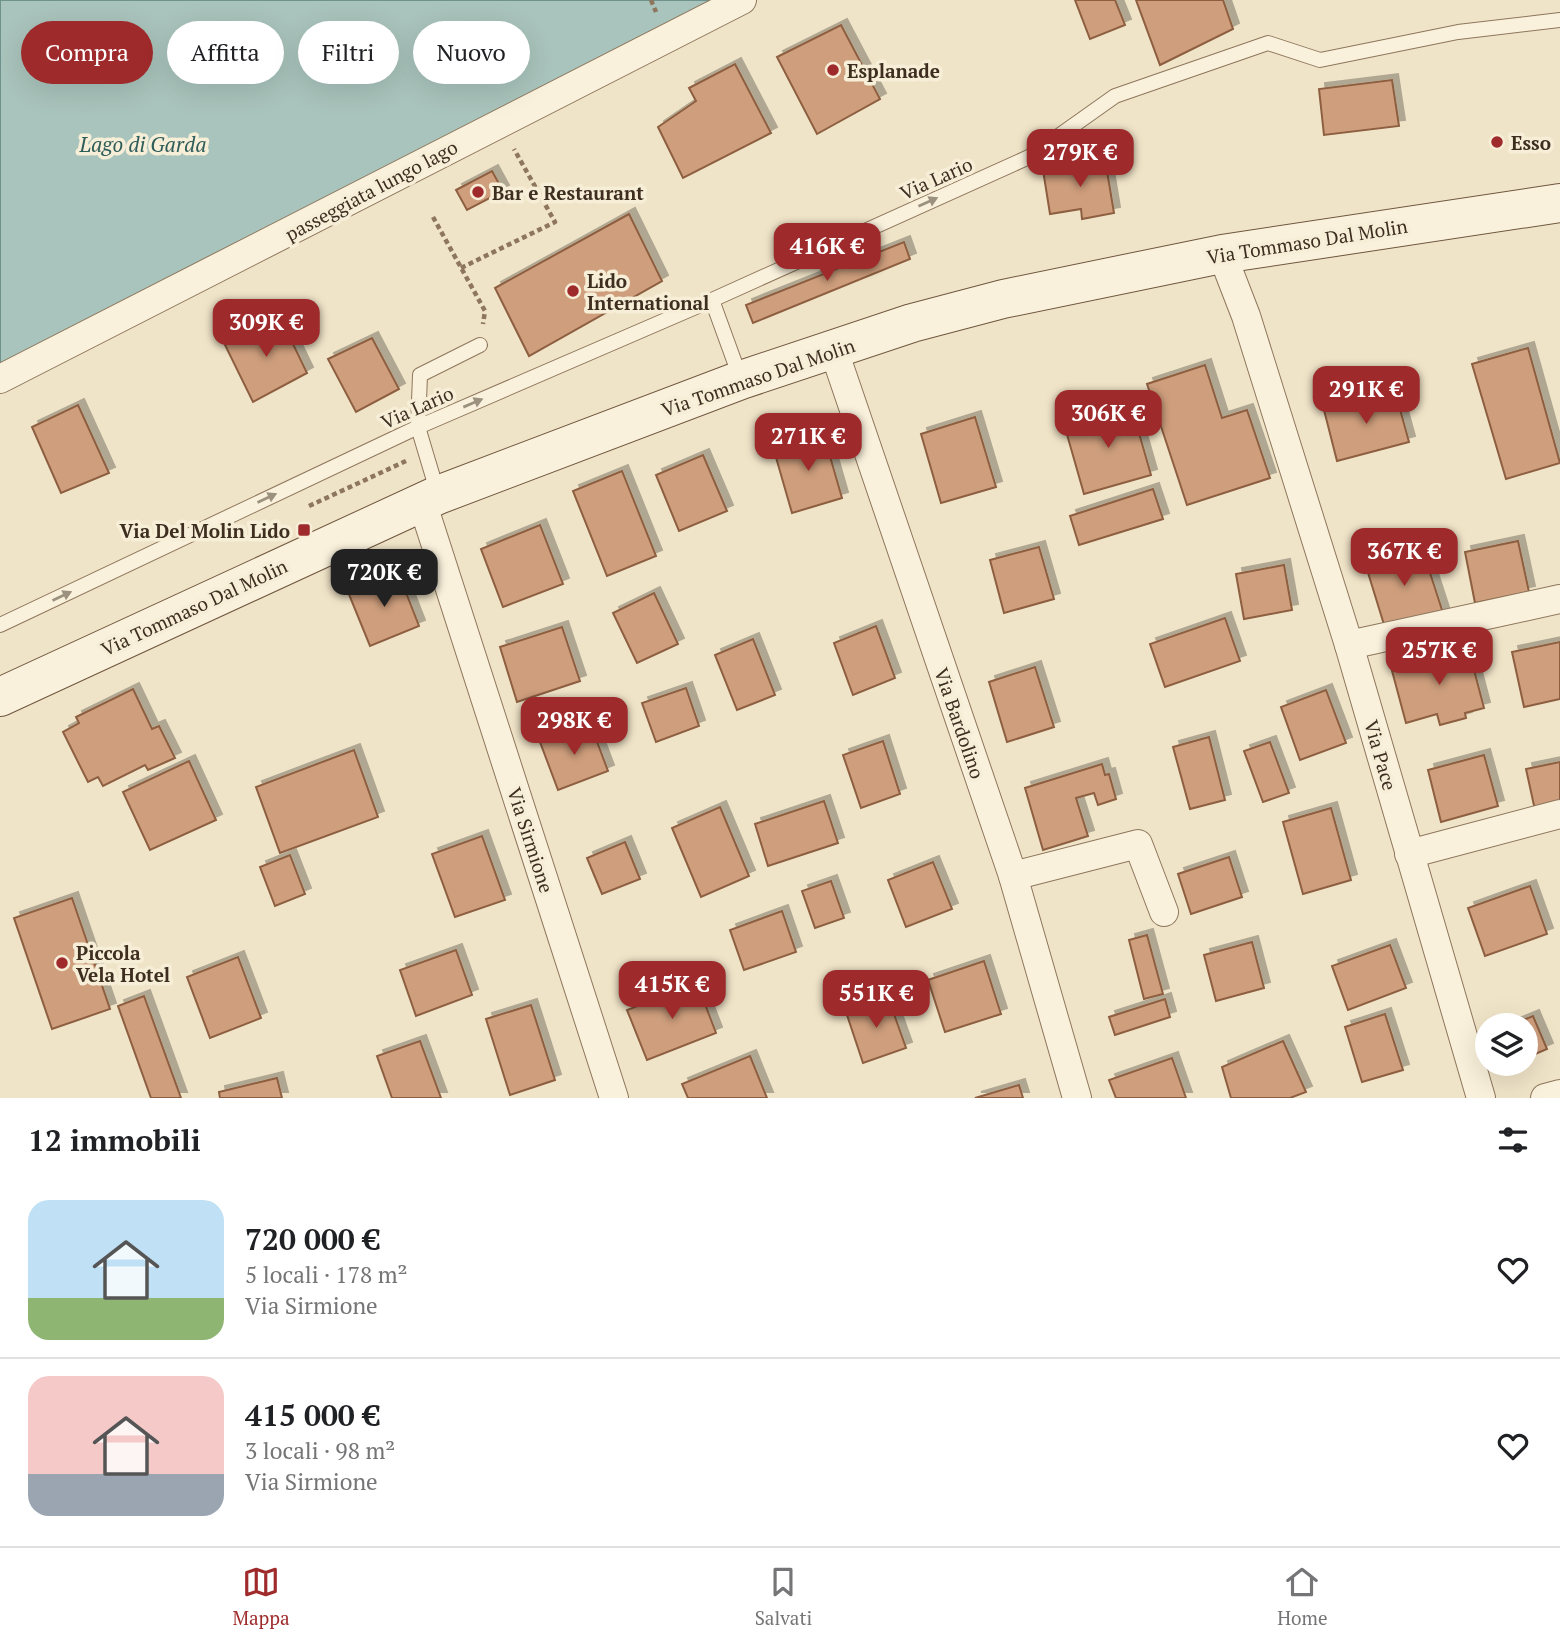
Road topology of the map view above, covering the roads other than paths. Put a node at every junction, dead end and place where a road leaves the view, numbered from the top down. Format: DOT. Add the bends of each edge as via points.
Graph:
graph roads {
  1 [pos="742,0"];
  2 [pos="1560,20"];
  3 [pos="1560,203"];
  4 [pos="1222,254"];
  5 [pos="712,300"];
  6 [pos="480,345"];
  7 [pos="834,351"];
  8 [pos="0,379"];
  9 [pos="741,380"];
  10 [pos="418,426"];
  11 [pos="430,499"];
  12 [pos="1560,599"];
  13 [pos="0,625"];
  14 [pos="1349,645"];
  15 [pos="0,697"];
  16 [pos="1560,814"];
  17 [pos="1409,854"];
  18 [pos="1013,876"];
  19 [pos="1164,912"];
  20 [pos="1560,1094"];
  21 [pos="614,1098"];
  22 [pos="1077,1098"];
  23 [pos="1481,1098"];
  24 [pos="1545,1098"];
  1 -- 8 [label="street, passeggiata lungo lago"];
  5 -- 2 [label="lane, Via Lario, one-way" via="1029,157 1115,96 1268,43 1320,60 1458,32"];
  3 -- 4 [label="main road, Via Tommaso Dal Molin"];
  4 -- 7 [label="main road, Via Tommaso Dal Molin" via="1003,299 912,323"];
  4 -- 14 [label="street, Via Pace"];
  5 -- 9 [label="lane"];
  10 -- 5 [label="lane, Via Lario, one-way"];
  6 -- 10 [label="lane" via="420,375"];
  7 -- 9 [label="main road, Via Tommaso Dal Molin"];
  7 -- 18 [label="street, Via Bardolino"];
  9 -- 11 [label="main road, Via Tommaso Dal Molin"];
  10 -- 11 [label="lane"];
  13 -- 10 [label="lane, Via Lario, one-way"];
  11 -- 15 [label="main road, Via Tommaso Dal Molin"];
  11 -- 21 [label="street, Via Sirmione"];
  12 -- 14 [label="street"];
  14 -- 17 [label="street, Via Pace"];
  16 -- 17 [label="street"];
  17 -- 23 [label="street, Via Pace"];
  18 -- 19 [label="street" via="1138,844"];
  18 -- 22 [label="street, Via Bardolino"];
  20 -- 24 [label="street"];
}
